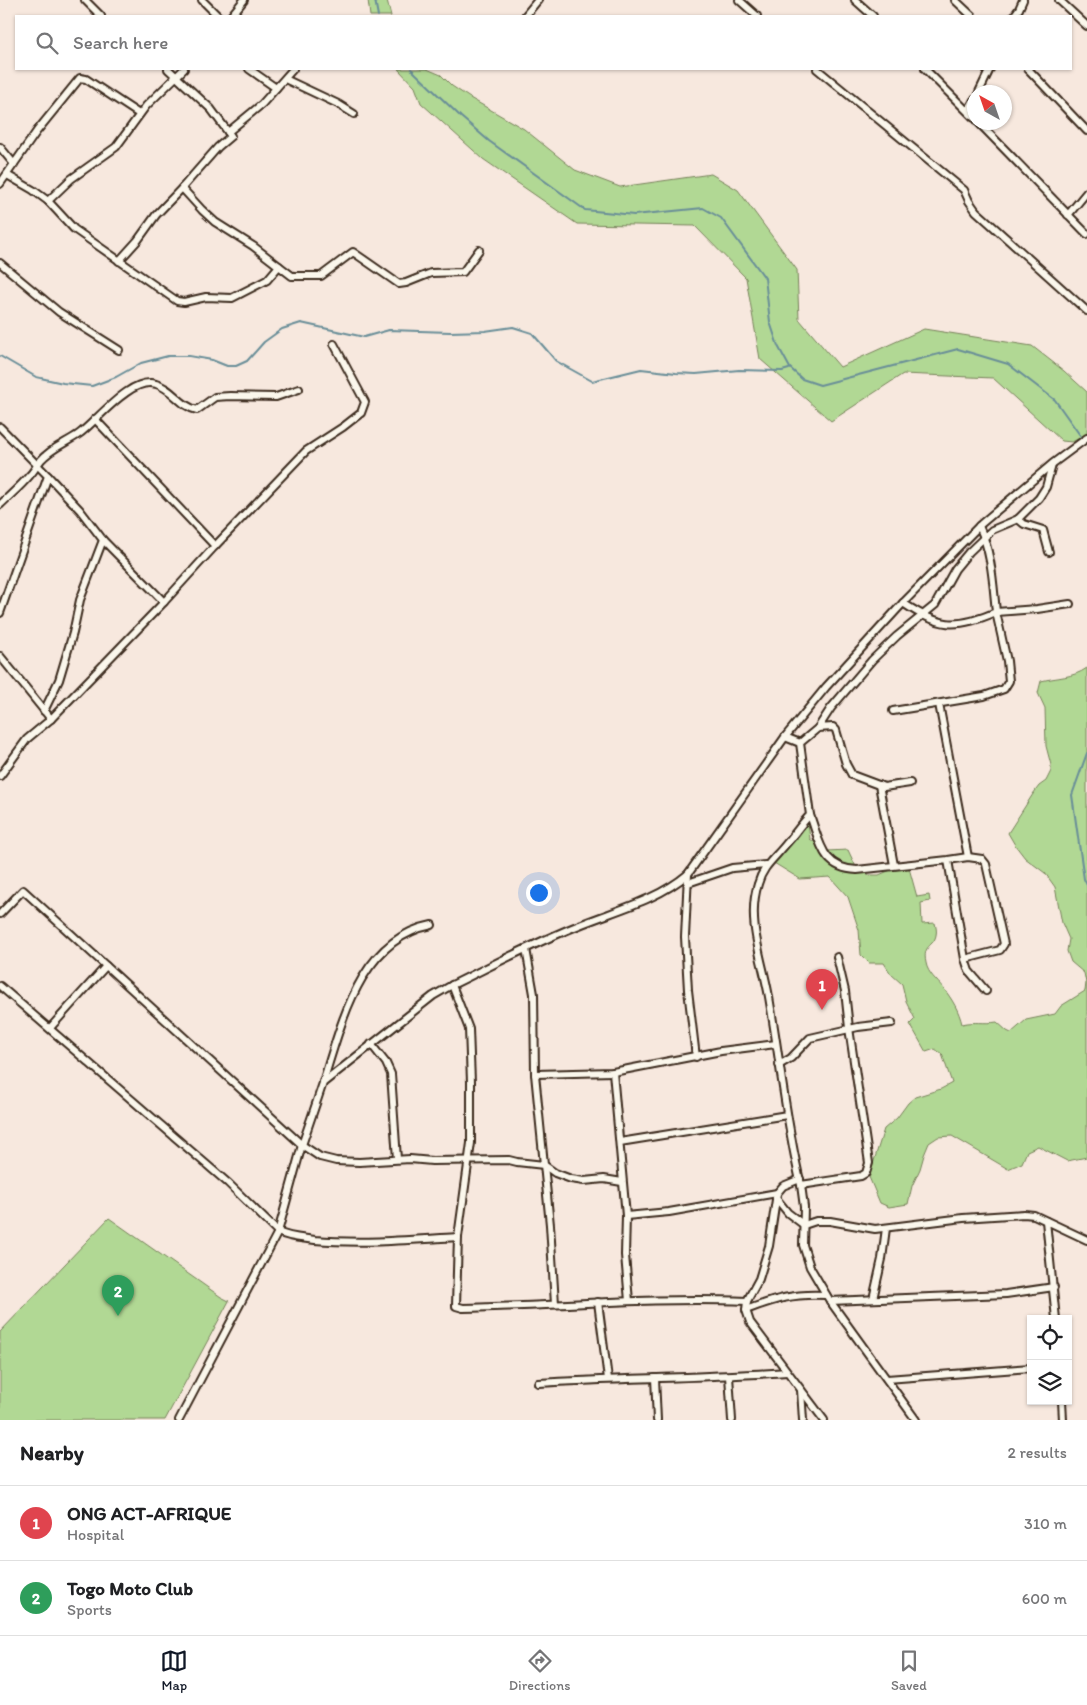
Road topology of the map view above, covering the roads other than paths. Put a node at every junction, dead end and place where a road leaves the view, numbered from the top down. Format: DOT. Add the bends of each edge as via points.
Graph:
graph roads {
  1 [pos="85,0"];
  2 [pos="202,0"];
  3 [pos="244,0"];
  4 [pos="538,0"];
  5 [pos="739,0"];
  6 [pos="855,0"];
  7 [pos="955,0"];
  8 [pos="1023,0"];
  9 [pos="1059,0"];
  10 [pos="100,15"];
  11 [pos="217,15"];
  12 [pos="232,15"];
  13 [pos="526,15"];
  14 [pos="756,15"];
  15 [pos="871,15"];
  16 [pos="971,15"];
  17 [pos="1015,15"];
  18 [pos="1087,26"];
  19 [pos="169,70"];
  20 [pos="183,70"];
  21 [pos="250,70"];
  22 [pos="292,70"];
  23 [pos="818,70"];
  24 [pos="926,70"];
  25 [pos="990,70"];
  26 [pos="1029,70"];
  27 [pos="176,77"];
  28 [pos="285,79"];
  29 [pos="982,85"];
  30 [pos="276,88"];
  31 [pos="967,110"];
  32 [pos="139,114"];
  33 [pos="354,114"];
  34 [pos="986,130"];
  35 [pos="1087,131"];
  36 [pos="228,132"];
  37 [pos="0,147"];
  38 [pos="14,164"];
  39 [pos="6,175"];
  40 [pos="0,184"];
  41 [pos="182,188"];
  42 [pos="1087,192"];
  43 [pos="48,201"];
  44 [pos="1068,215"];
  45 [pos="1087,234"];
  46 [pos="479,250"];
  47 [pos="119,261"];
  48 [pos="0,263"];
  49 [pos="279,266"];
  50 [pos="1087,311"];
  51 [pos="334,344"];
  52 [pos="119,350"];
  53 [pos="299,389"];
  54 [pos="95,419"];
  55 [pos="0,428"];
  56 [pos="1087,438"];
  57 [pos="1052,464"];
  58 [pos="37,466"];
  59 [pos="48,476"];
  60 [pos="0,505"];
  61 [pos="1018,519"];
  62 [pos="979,526"];
  63 [pos="984,537"];
  64 [pos="103,540"];
  65 [pos="215,546"];
  66 [pos="1050,552"];
  67 [pos="164,602"];
  68 [pos="903,603"];
  69 [pos="1070,604"];
  70 [pos="996,612"];
  71 [pos="0,613"];
  72 [pos="923,616"];
  73 [pos="0,656"];
  74 [pos="939,704"];
  75 [pos="44,711"];
  76 [pos="893,711"];
  77 [pos="51,719"];
  78 [pos="818,728"];
  79 [pos="785,737"];
  80 [pos="800,743"];
  81 [pos="0,776"];
  82 [pos="910,782"];
  83 [pos="879,785"];
  84 [pos="810,815"];
  85 [pos="968,856"];
  86 [pos="948,860"];
  87 [pos="894,865"];
  88 [pos="766,866"];
  89 [pos="688,874"];
  90 [pos="688,883"];
  91 [pos="0,914"];
  92 [pos="432,925"];
  93 [pos="526,949"];
  94 [pos="837,957"];
  95 [pos="965,959"];
  96 [pos="106,966"];
  97 [pos="452,985"];
  98 [pos="0,986"];
  99 [pos="986,991"];
  100 [pos="892,1023"];
  101 [pos="50,1028"];
  102 [pos="849,1028"];
  103 [pos="371,1044"];
  104 [pos="776,1044"];
  105 [pos="696,1057"];
  106 [pos="779,1065"];
  107 [pos="613,1072"];
  108 [pos="536,1074"];
  109 [pos="323,1083"];
  110 [pos="787,1115"];
  111 [pos="620,1142"];
  112 [pos="302,1145"];
  113 [pos="397,1159"];
  114 [pos="469,1160"];
  115 [pos="544,1165"];
  116 [pos="622,1182"];
  117 [pos="800,1182"];
  118 [pos="777,1196"];
  119 [pos="626,1216"];
  120 [pos="1046,1220"];
  121 [pos="804,1225"];
  122 [pos="886,1228"];
  123 [pos="278,1232"];
  124 [pos="458,1237"];
  125 [pos="1087,1240"];
  126 [pos="1054,1288"];
  127 [pos="828,1298"];
  128 [pos="873,1299"];
  129 [pos="629,1301"];
  130 [pos="747,1301"];
  131 [pos="598,1302"];
  132 [pos="555,1304"];
  133 [pos="746,1310"];
  134 [pos="1056,1315"];
  135 [pos="1027,1368"];
  136 [pos="787,1372"];
  137 [pos="729,1376"];
  138 [pos="655,1378"];
  139 [pos="608,1379"];
  140 [pos="887,1379"];
  141 [pos="538,1383"];
  142 [pos="801,1390"];
  143 [pos="1062,1405"];
  144 [pos="179,1420"];
  145 [pos="657,1420"];
  146 [pos="732,1420"];
  147 [pos="802,1420"];
  148 [pos="824,1420"];
  149 [pos="916,1420"];
  150 [pos="1063,1420"];
  1 -- 10 [label="street"];
  2 -- 11 [label="street"];
  3 -- 12 [label="street"];
  4 -- 13 [label="street"];
  5 -- 14 [label="street"];
  6 -- 15 [label="street"];
  7 -- 16 [label="street"];
  8 -- 17 [label="street"];
  9 -- 18 [label="street"];
  19 -- 27 [label="street"];
  20 -- 27 [label="street"];
  21 -- 30 [label="street"];
  22 -- 28 [label="street"];
  23 -- 50 [label="street" via="964,190 976,211"];
  24 -- 31 [label="street"];
  25 -- 29 [label="street"];
  26 -- 35 [label="street"];
  27 -- 32 [label="street"];
  27 -- 36 [label="street" via="211,109"];
  28 -- 30 [label="street"];
  28 -- 33 [label="street"];
  30 -- 36 [label="street"];
  32 -- 38 [label="street" via="80,78"];
  32 -- 43 [label="street" via="116,147 79,173"];
  34 -- 44 [label="street"];
  36 -- 41 [label="street" via="231,136"];
  37 -- 38 [label="street"];
  38 -- 39 [label="street"];
  39 -- 40 [label="street"];
  39 -- 43 [label="street"];
  41 -- 47 [label="street"];
  41 -- 49 [label="street" via="214,222"];
  42 -- 44 [label="street"];
  43 -- 47 [label="street" via="74,229"];
  44 -- 45 [label="street"];
  46 -- 49 [label="street" via="463,272 431,273 399,284 353,252 321,276 292,276"];
  47 -- 49 [label="street" via="171,299 184,302 206,297 232,298 267,280"];
  48 -- 52 [label="street" via="59,312"];
  51 -- 65 [label="street" via="365,402 361,413 306,451"];
  53 -- 54 [label="street" via="276,396 215,397 197,410 190,408 173,392 146,383 120,397"];
  54 -- 58 [label="street" via="81,433 50,452"];
  54 -- 65 [label="street"];
  55 -- 58 [label="street"];
  56 -- 57 [label="street"];
  57 -- 61 [label="street" via="1042,494"];
  57 -- 62 [label="street"];
  58 -- 59 [label="street"];
  58 -- 60 [label="street"];
  59 -- 64 [label="street"];
  59 -- 71 [label="street"];
  61 -- 63 [label="street"];
  61 -- 66 [label="street" via="1043,530"];
  62 -- 63 [label="street"];
  62 -- 68 [label="street"];
  63 -- 70 [label="street" via="992,570"];
  63 -- 72 [label="street" via="960,562 935,605"];
  64 -- 67 [label="street"];
  64 -- 75 [label="street" via="80,600 59,680"];
  65 -- 67 [label="street"];
  67 -- 77 [label="street"];
  68 -- 72 [label="street"];
  68 -- 79 [label="street"];
  69 -- 70 [label="street"];
  70 -- 72 [label="street" via="947,624"];
  70 -- 74 [label="street" via="1007,661 1007,685 1000,692"];
  72 -- 78 [label="street" via="872,660"];
  73 -- 75 [label="street"];
  74 -- 76 [label="street"];
  74 -- 85 [label="street"];
  75 -- 77 [label="street"];
  77 -- 81 [label="street" via="27,739"];
  78 -- 80 [label="street"];
  78 -- 83 [label="street" via="833,726 850,772"];
  79 -- 80 [label="street"];
  79 -- 89 [label="street"];
  80 -- 84 [label="street"];
  82 -- 83 [label="street" via="888,787"];
  83 -- 87 [label="street"];
  84 -- 87 [label="street" via="822,848 836,866 857,870"];
  84 -- 88 [label="street"];
  85 -- 86 [label="street"];
  85 -- 95 [label="street" via="982,859 986,864 1004,944 1000,950"];
  86 -- 87 [label="street"];
  86 -- 95 [label="street"];
  88 -- 90 [label="street" via="732,868"];
  88 -- 104 [label="street" via="755,896 754,919"];
  89 -- 90 [label="street"];
  89 -- 93 [label="street" via="668,890 638,904"];
  90 -- 105 [label="street" via="685,937"];
  91 -- 96 [label="street" via="23,890"];
  92 -- 109 [label="street" via="402,935 374,961 349,1003"];
  93 -- 97 [label="street"];
  93 -- 108 [label="street" via="534,994"];
  94 -- 102 [label="street"];
  95 -- 99 [label="street" via="969,971"];
  96 -- 101 [label="street"];
  96 -- 112 [label="street"];
  97 -- 103 [label="street"];
  97 -- 114 [label="street" via="469,1029"];
  98 -- 101 [label="street"];
  100 -- 102 [label="street"];
  101 -- 123 [label="street" via="228,1183"];
  102 -- 106 [label="street" via="810,1038 791,1058"];
  102 -- 117 [label="street" via="868,1168 861,1176"];
  103 -- 109 [label="street"];
  103 -- 113 [label="street" via="386,1063 390,1074"];
  104 -- 105 [label="street"];
  104 -- 106 [label="street"];
  105 -- 107 [label="street"];
  106 -- 110 [label="street"];
  107 -- 108 [label="street"];
  107 -- 111 [label="street"];
  108 -- 115 [label="street"];
  109 -- 112 [label="street"];
  110 -- 111 [label="street"];
  110 -- 117 [label="street"];
  111 -- 116 [label="street"];
  112 -- 113 [label="street" via="320,1157 336,1161"];
  112 -- 123 [label="street"];
  113 -- 114 [label="street"];
  114 -- 115 [label="street" via="509,1160"];
  114 -- 124 [label="street"];
  115 -- 116 [label="street" via="570,1179"];
  115 -- 132 [label="street"];
  116 -- 119 [label="street"];
  117 -- 118 [label="street" via="787,1183 779,1189"];
  117 -- 121 [label="street"];
  118 -- 119 [label="street"];
  118 -- 121 [label="street" via="788,1213"];
  118 -- 130 [label="street" via="770,1241 759,1279"];
  119 -- 129 [label="street" via="624,1255"];
  120 -- 122 [label="street" via="1024,1214"];
  120 -- 125 [label="street"];
  120 -- 126 [label="street"];
  121 -- 122 [label="street" via="822,1221"];
  121 -- 127 [label="street" via="805,1255"];
  122 -- 128 [label="street"];
  123 -- 124 [label="street" via="287,1237 338,1242"];
  123 -- 144 [label="street"];
  124 -- 132 [label="street" via="456,1306"];
  126 -- 128 [label="street" via="1006,1294"];
  126 -- 134 [label="street"];
  127 -- 128 [label="street"];
  127 -- 133 [label="street" via="795,1295"];
  127 -- 140 [label="street"];
  129 -- 130 [label="street"];
  129 -- 131 [label="street"];
  130 -- 133 [label="street"];
  131 -- 132 [label="street"];
  131 -- 139 [label="street"];
  133 -- 136 [label="street" via="750,1322"];
  135 -- 140 [label="street"];
  136 -- 137 [label="street"];
  136 -- 142 [label="street"];
  137 -- 138 [label="street"];
  137 -- 146 [label="street"];
  138 -- 139 [label="street"];
  138 -- 145 [label="street"];
  139 -- 141 [label="street"];
  140 -- 149 [label="street"];
  142 -- 147 [label="street"];
  142 -- 148 [label="street"];
  143 -- 150 [label="street"];
}
